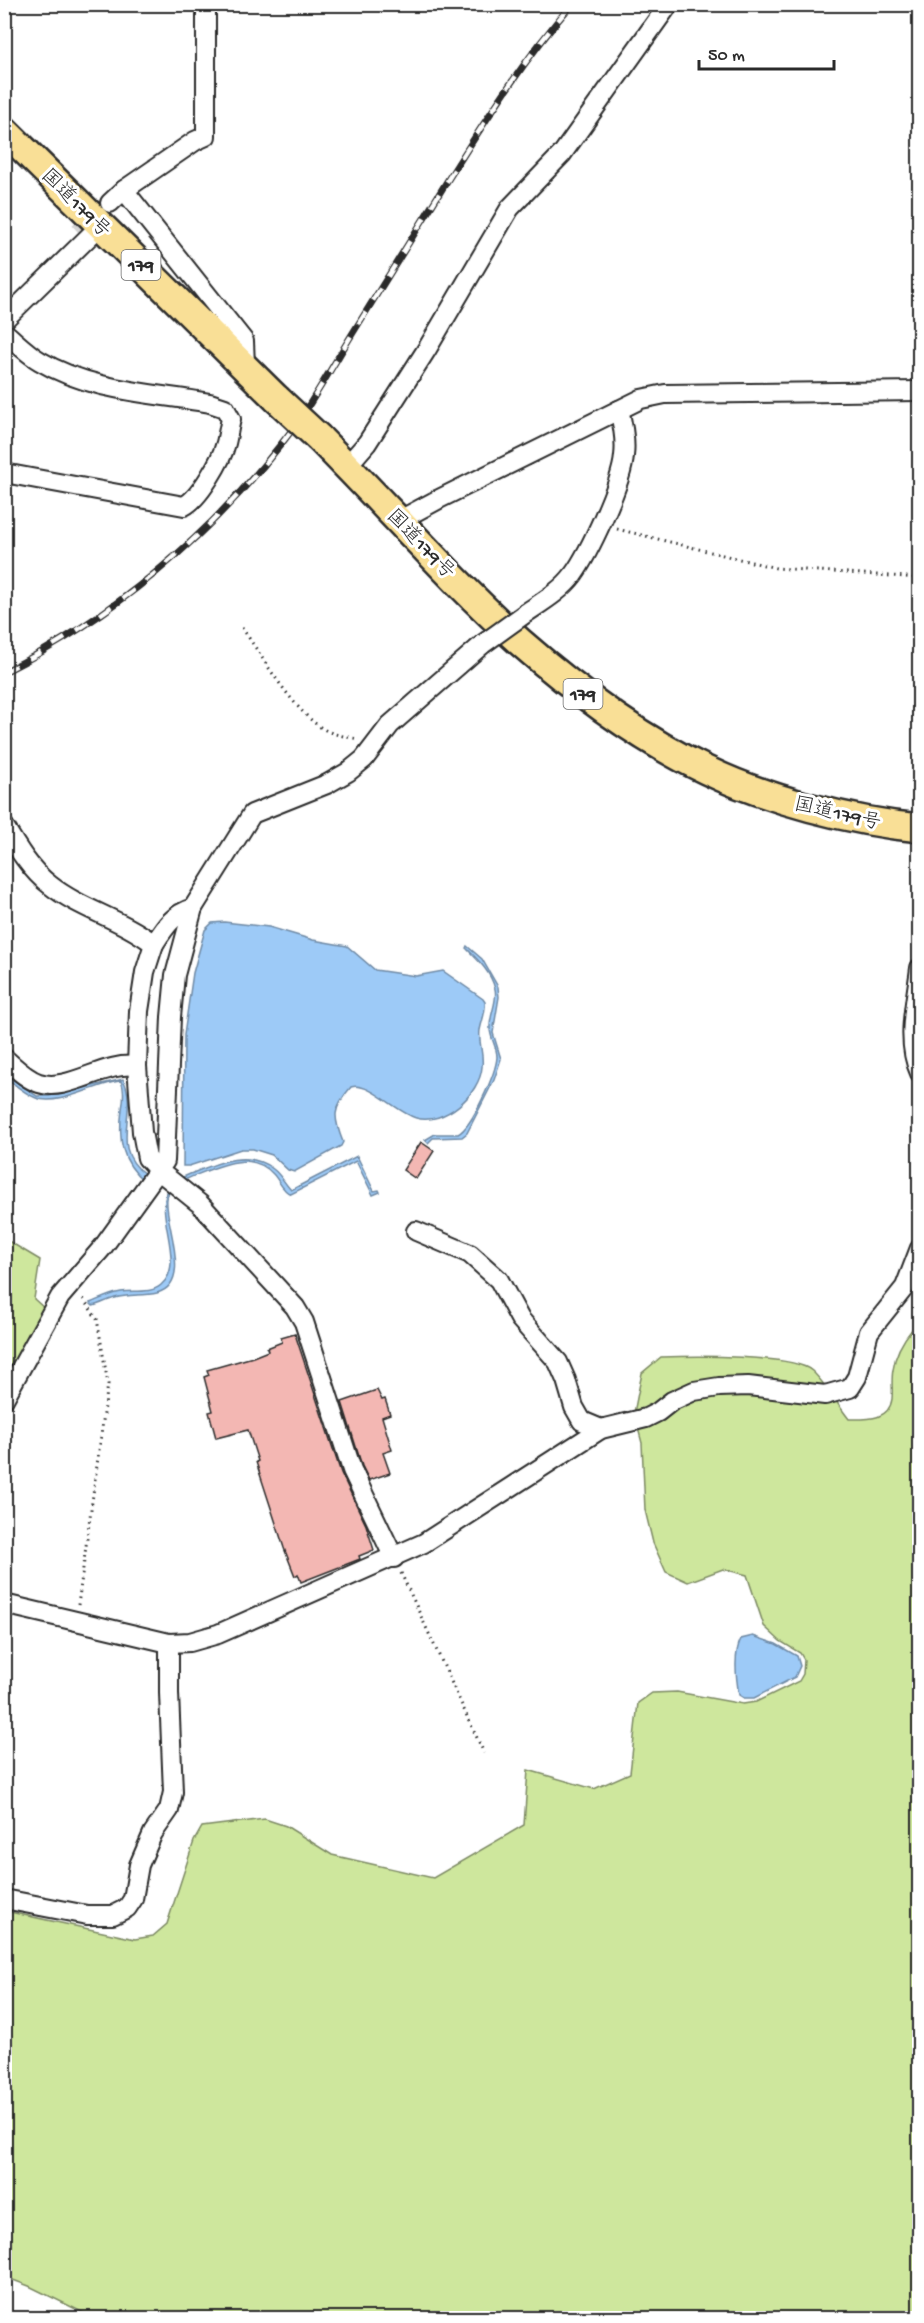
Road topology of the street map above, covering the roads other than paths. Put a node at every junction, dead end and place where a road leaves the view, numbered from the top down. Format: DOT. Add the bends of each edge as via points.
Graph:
graph roads {
  1 [pos="206,4"];
  2 [pos="669,4"];
  3 [pos="4,130"];
  4 [pos="124,190"];
  5 [pos="96,220"];
  6 [pos="4,303"];
  7 [pos="4,320"];
  8 [pos="4,332"];
  9 [pos="245,366"];
  10 [pos="920,391"];
  11 [pos="619,410"];
  12 [pos="347,466"];
  13 [pos="4,473"];
  14 [pos="400,520"];
  15 [pos="4,826"];
  16 [pos="920,828"];
  17 [pos="193,908"];
  18 [pos="154,944"];
  19 [pos="920,968"];
  20 [pos="4,1058"];
  21 [pos="136,1066"];
  22 [pos="920,1073"];
  23 [pos="159,1171"];
  24 [pos="416,1231"];
  25 [pos="920,1248"];
  26 [pos="4,1399"];
  27 [pos="601,1429"];
  28 [pos="394,1558"];
  29 [pos="4,1604"];
  30 [pos="169,1643"];
  31 [pos="4,1899"];
  1 -- 4 [label="street" via="206,136"];
  2 -- 12 [label="street" via="562,154 510,208 427,349 367,443"];
  3 -- 5 [label="highway, 国道179号 / 179"];
  4 -- 5 [label="street"];
  4 -- 9 [label="street" via="244,341"];
  5 -- 6 [label="street"];
  5 -- 7 [label="street"];
  5 -- 9 [label="highway, 国道179号 / 179"];
  8 -- 13 [label="street" via="39,361 63,372 96,384 210,402 225,408 231,419 217,465 192,502 184,506"];
  9 -- 12 [label="highway, 国道179号 / 179, bridge"];
  10 -- 11 [label="street" via="665,394 641,399"];
  11 -- 14 [label="street"];
  11 -- 17 [label="street, bridge" via="624,429 620,478 572,576 390,725 364,759 348,772 252,814"];
  12 -- 14 [label="highway, 国道179号 / 179"];
  14 -- 16 [label="highway, 国道179号 / 179" via="519,641 578,691 637,732 706,771 778,798 850,818"];
  15 -- 18 [label="street" via="35,871 50,885"];
  17 -- 18 [label="street" via="167,924"];
  17 -- 23 [label="street" via="175,975 165,1161"];
  18 -- 21 [label="street" via="139,1011"];
  19 -- 22 [label="street" via="912,1041"];
  20 -- 21 [label="street" via="41,1084 73,1080 109,1067"];
  21 -- 23 [label="street" via="144,1148"];
  23 -- 26 [label="street" via="60,1297"];
  23 -- 28 [label="street" via="200,1204 295,1306 304,1322 352,1470"];
  24 -- 27 [label="street" via="470,1254 499,1280 520,1319 558,1362 582,1421"];
  25 -- 27 [label="street" via="904,1287 868,1332 857,1377 850,1388 825,1395 748,1386 694,1391 646,1418"];
  27 -- 28 [label="street" via="424,1543"];
  28 -- 30 [label="street" via="218,1634"];
  29 -- 30 [label="street"];
  30 -- 31 [label="street" via="174,1792 169,1810 153,1833 139,1865 133,1899 127,1908 113,1915 87,1915"];
}
